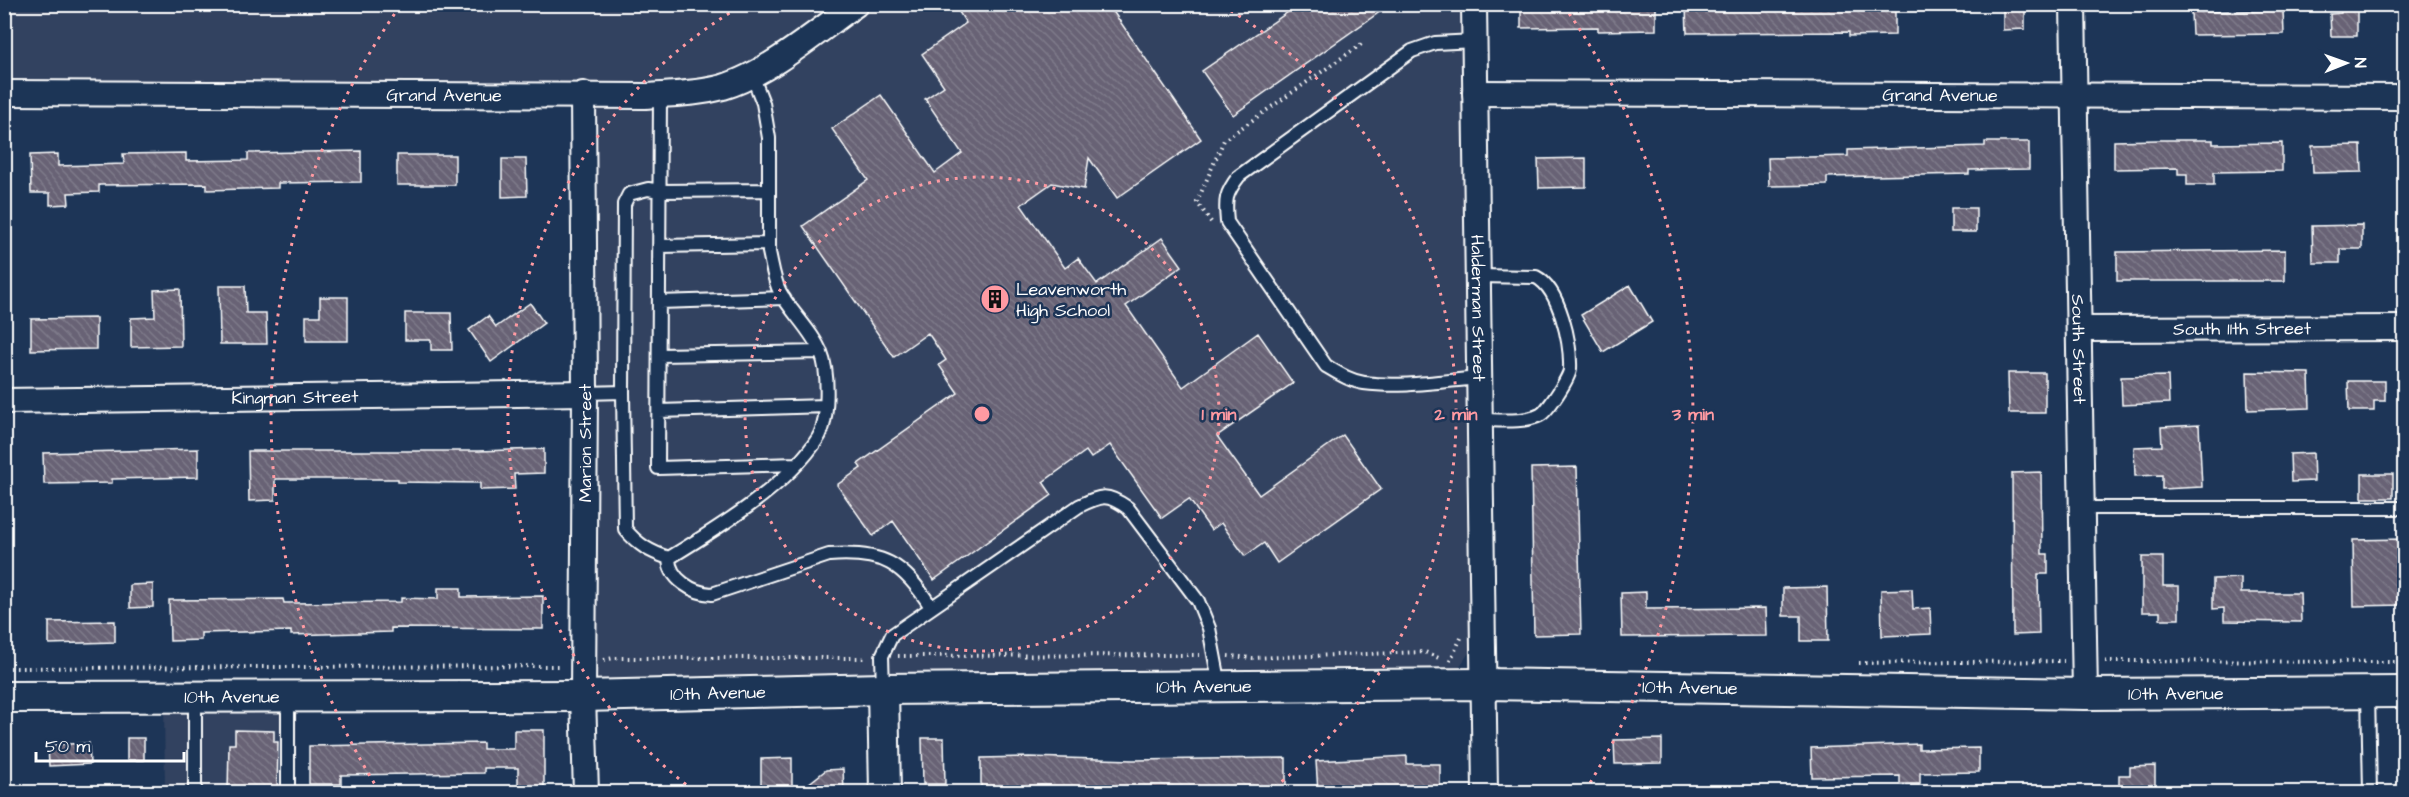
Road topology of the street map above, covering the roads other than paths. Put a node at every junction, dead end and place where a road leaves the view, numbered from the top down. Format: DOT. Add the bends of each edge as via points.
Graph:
graph roads {
  1 [pos="856,4"];
  2 [pos="1474,4"];
  3 [pos="2073,4"];
  4 [pos="1475,41"];
  5 [pos="752,75"];
  6 [pos="4,93"];
  7 [pos="1475,93"];
  8 [pos="582,94"];
  9 [pos="660,95"];
  10 [pos="2074,96"];
  11 [pos="2404,97"];
  12 [pos="769,190"];
  13 [pos="660,191"];
  14 [pos="769,244"];
  15 [pos="660,246"];
  16 [pos="1478,276"];
  17 [pos="784,298"];
  18 [pos="659,302"];
  19 [pos="2404,328"];
  20 [pos="2080,329"];
  21 [pos="821,352"];
  22 [pos="659,355"];
  23 [pos="1480,378"];
  24 [pos="623,392"];
  25 [pos="585,393"];
  26 [pos="4,401"];
  27 [pos="826,406"];
  28 [pos="659,411"];
  29 [pos="1480,420"];
  30 [pos="797,464"];
  31 [pos="2082,508"];
  32 [pos="2404,508"];
  33 [pos="669,558"];
  34 [pos="931,607"];
  35 [pos="1484,684"];
  36 [pos="1220,686"];
  37 [pos="883,689"];
  38 [pos="2404,692"];
  39 [pos="2368,693"];
  40 [pos="2085,694"];
  41 [pos="195,696"];
  42 [pos="288,696"];
  43 [pos="584,696"];
  44 [pos="4,697"];
  45 [pos="195,792"];
  46 [pos="288,792"];
  47 [pos="586,792"];
  48 [pos="885,792"];
  49 [pos="1485,792"];
  50 [pos="2370,792"];
  1 -- 5 [label="street, Grand Avenue"];
  2 -- 4 [label="street, Halderman Street"];
  3 -- 10 [label="street, South Street"];
  4 -- 7 [label="street, Halderman Street"];
  4 -- 23 [label="lane" via="1435,43 1412,51 1239,176 1228,190 1225,202 1227,222 1326,366 1363,383"];
  5 -- 9 [label="street, Grand Avenue" via="723,87"];
  5 -- 12 [label="lane" via="763,103 769,138"];
  6 -- 8 [label="street, Grand Avenue"];
  7 -- 10 [label="street, Grand Avenue"];
  7 -- 16 [label="street, Halderman Street"];
  8 -- 9 [label="street, Grand Avenue"];
  8 -- 25 [label="street, Marion Street"];
  9 -- 13 [label="lane"];
  10 -- 11 [label="street, Grand Avenue"];
  10 -- 20 [label="street, South Street"];
  12 -- 13 [label="lane"];
  12 -- 14 [label="lane"];
  13 -- 15 [label="lane"];
  13 -- 24 [label="lane" via="648,189 629,194 624,204"];
  14 -- 15 [label="lane"];
  14 -- 17 [label="lane"];
  15 -- 18 [label="lane"];
  16 -- 23 [label="street, Halderman Street"];
  16 -- 29 [label="lane" via="1542,280 1560,312 1570,372 1541,415"];
  17 -- 18 [label="lane"];
  17 -- 21 [label="lane"];
  18 -- 22 [label="lane"];
  19 -- 20 [label="street, South 11th Street"];
  20 -- 31 [label="street, South Street"];
  21 -- 22 [label="lane"];
  21 -- 27 [label="lane"];
  22 -- 28 [label="lane"];
  23 -- 29 [label="street, Halderman Street"];
  24 -- 25 [label="lane"];
  24 -- 33 [label="lane" via="625,529 649,552"];
  25 -- 26 [label="street, Kingman Street"];
  25 -- 43 [label="street, Marion Street"];
  27 -- 28 [label="lane"];
  27 -- 30 [label="lane" via="819,437"];
  28 -- 30 [label="lane" via="658,468"];
  29 -- 35 [label="street, Halderman Street"];
  30 -- 33 [label="lane" via="718,528"];
  31 -- 32 [label="lane"];
  31 -- 40 [label="street, South Street"];
  33 -- 34 [label="lane" via="669,566 682,583 702,594 712,594 829,555 876,558 902,570"];
  34 -- 36 [label="lane" via="1080,506 1098,497 1113,498 1128,508 1198,602 1209,628"];
  34 -- 37 [label="lane" via="892,635 882,656"];
  35 -- 36 [label="street, 10th Avenue"];
  35 -- 40 [label="street, 10th Avenue"];
  35 -- 49 [label="street, Halderman Street"];
  36 -- 37 [label="street, 10th Avenue"];
  37 -- 43 [label="street, 10th Avenue"];
  37 -- 48 [label="street"];
  38 -- 39 [label="street, 10th Avenue"];
  39 -- 40 [label="street, 10th Avenue"];
  39 -- 50 [label="lane"];
  41 -- 42 [label="street, 10th Avenue"];
  41 -- 44 [label="street, 10th Avenue"];
  41 -- 45 [label="lane"];
  42 -- 43 [label="street, 10th Avenue"];
  42 -- 46 [label="lane"];
  43 -- 47 [label="street, Marion Street"];
}
